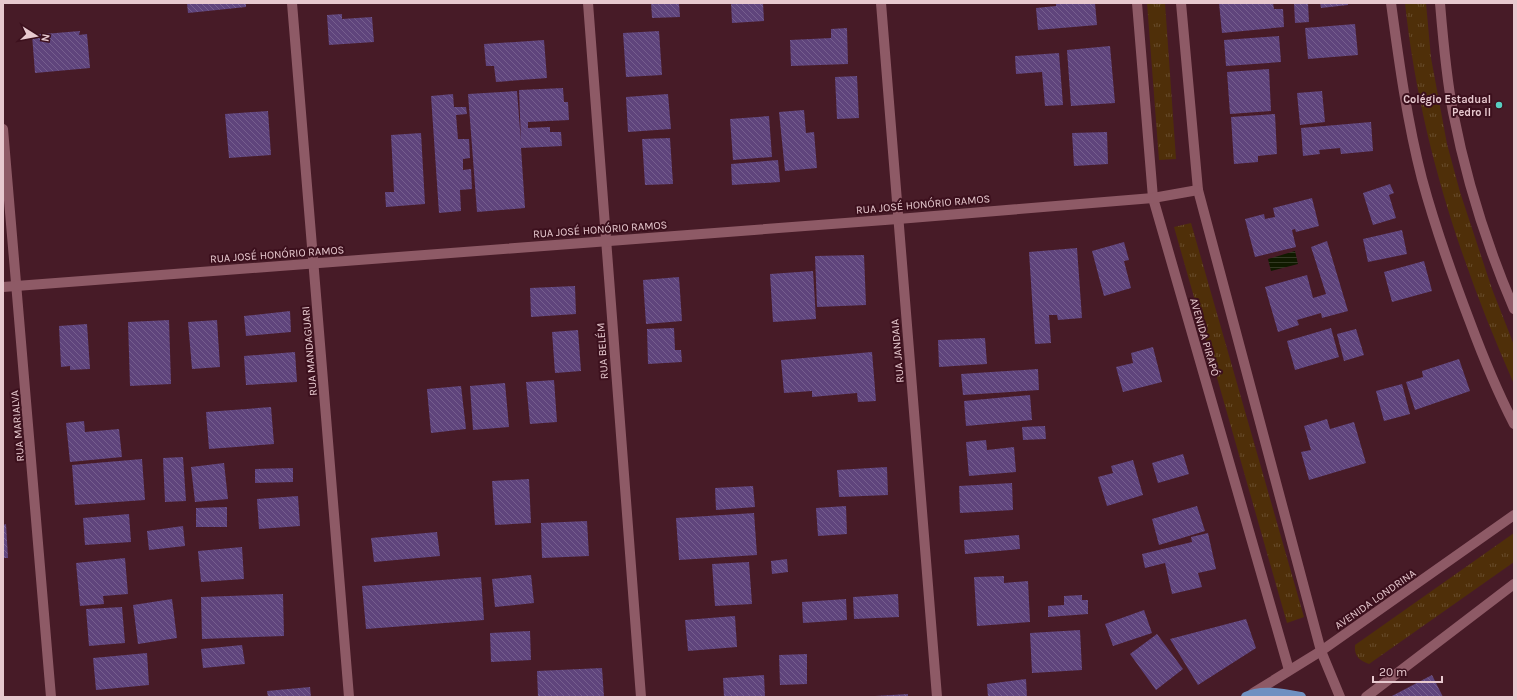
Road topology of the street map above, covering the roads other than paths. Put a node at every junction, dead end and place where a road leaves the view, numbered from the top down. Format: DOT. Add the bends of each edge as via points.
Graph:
graph roads {
  1 [pos="292,3"];
  2 [pos="588,3"];
  3 [pos="881,3"];
  4 [pos="1137,3"];
  5 [pos="1181,3"];
  6 [pos="1391,3"];
  7 [pos="1440,3"];
  8 [pos="3,129"];
  9 [pos="1198,190"];
  10 [pos="1153,198"];
  11 [pos="898,219"];
  12 [pos="606,241"];
  13 [pos="314,263"];
  14 [pos="17,286"];
  15 [pos="3,287"];
  16 [pos="1514,309"];
  17 [pos="1514,424"];
  18 [pos="1514,515"];
  19 [pos="1514,584"];
  20 [pos="1321,651"];
  21 [pos="1288,670"];
  22 [pos="1249,695"];
  23 [pos="51,697"];
  24 [pos="349,697"];
  25 [pos="641,697"];
  26 [pos="937,697"];
  27 [pos="1301,697"];
  28 [pos="1340,697"];
  29 [pos="1366,697"];
  1 -- 13 [label="street, RUA MANDAGUARI"];
  2 -- 12 [label="street, RUA BELÉM"];
  3 -- 11 [label="street, RUA JANDAIA"];
  4 -- 10 [label="street, AVENIDA PIRAPÓ"];
  5 -- 9 [label="street"];
  6 -- 17 [label="street" via="1402,78 1422,178 1463,304 1488,369"];
  7 -- 16 [label="street" via="1453,112 1478,208"];
  8 -- 14 [label="street, RUA MARIALVA"];
  9 -- 10 [label="street, RUA JOSÉ HONÓRIO RAMOS"];
  9 -- 20 [label="street"];
  10 -- 11 [label="street, RUA JOSÉ HONÓRIO RAMOS"];
  10 -- 21 [label="street, AVENIDA PIRAPÓ"];
  11 -- 12 [label="street, RUA JOSÉ HONÓRIO RAMOS"];
  11 -- 26 [label="street, RUA JANDAIA"];
  12 -- 13 [label="street, RUA JOSÉ HONÓRIO RAMOS"];
  12 -- 25 [label="street, RUA BELÉM"];
  13 -- 14 [label="street, RUA JOSÉ HONÓRIO RAMOS"];
  13 -- 24 [label="street, RUA MANDAGUARI"];
  14 -- 15 [label="street, RUA JOSÉ HONÓRIO RAMOS"];
  14 -- 23 [label="street, RUA MARIALVA"];
  18 -- 20 [label="street, AVENIDA LONDRINA"];
  19 -- 29 [label="street"];
  20 -- 21 [label="street, AVENIDA LONDRINA"];
  20 -- 28 [label="street"];
  21 -- 22 [label="street, AVENIDA LONDRINA"];
  22 -- 27 [label="main road" via="1282,694"];
}
